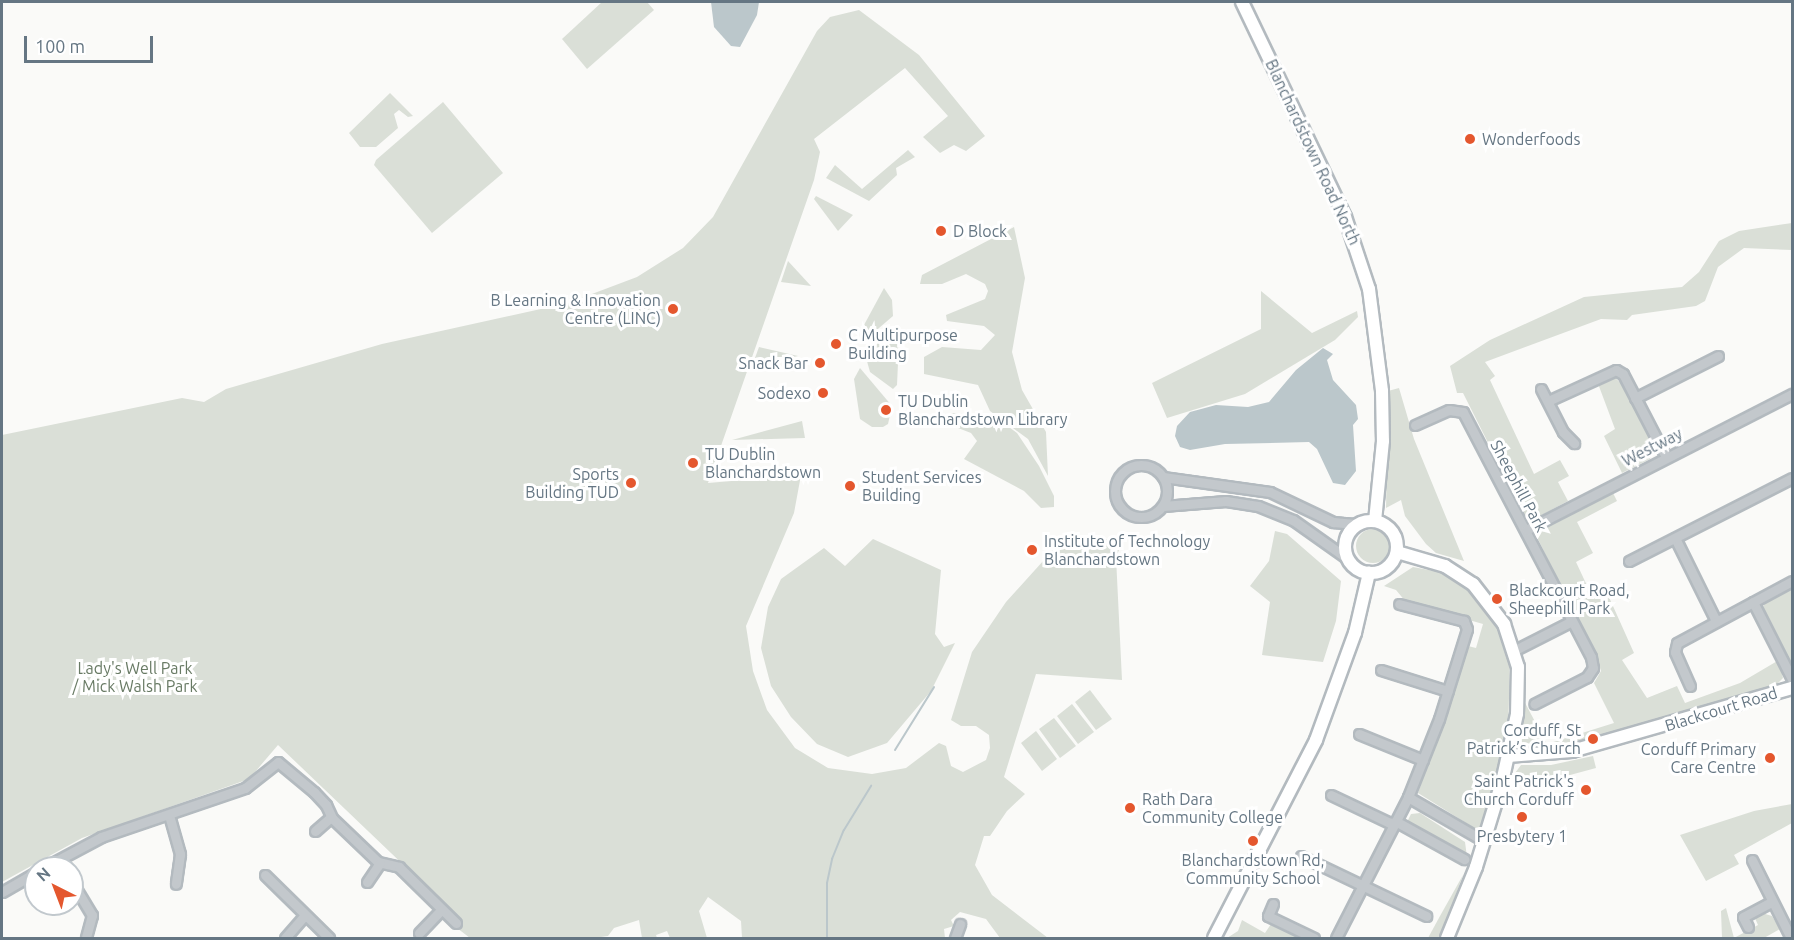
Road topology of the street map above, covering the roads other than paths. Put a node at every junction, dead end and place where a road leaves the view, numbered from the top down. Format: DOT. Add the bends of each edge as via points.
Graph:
graph roads {
  1 [pos="1242,2"];
  2 [pos="1718,356"];
  3 [pos="1541,389"];
  4 [pos="1792,394"];
  5 [pos="1635,398"];
  6 [pos="1548,401"];
  7 [pos="1415,425"];
  8 [pos="1574,443"];
  9 [pos="1666,457"];
  10 [pos="1163,477"];
  11 [pos="1792,478"];
  12 [pos="1163,506"];
  13 [pos="1375,521"];
  14 [pos="1358,524"];
  15 [pos="1526,530"];
  16 [pos="1675,538"];
  17 [pos="1397,552"];
  18 [pos="1348,559"];
  19 [pos="1629,561"];
  20 [pos="1369,573"];
  21 [pos="1792,581"];
  22 [pos="1753,602"];
  23 [pos="1399,604"];
  24 [pos="1572,621"];
  25 [pos="1716,621"];
  26 [pos="1515,650"];
  27 [pos="1381,670"];
  28 [pos="1792,679"];
  29 [pos="1690,686"];
  30 [pos="1792,688"];
  31 [pos="1448,691"];
  32 [pos="1534,704"];
  33 [pos="1359,734"];
  34 [pos="1508,756"];
  35 [pos="1424,760"];
  36 [pos="1331,795"];
  37 [pos="1408,797"];
  38 [pos="169,815"];
  39 [pos="331,816"];
  40 [pos="1397,822"];
  41 [pos="315,831"];
  42 [pos="1484,841"];
  43 [pos="72,856"];
  44 [pos="1301,856"];
  45 [pos="1464,859"];
  46 [pos="1752,860"];
  47 [pos="381,863"];
  48 [pos="265,875"];
  49 [pos="24,879"];
  50 [pos="367,882"];
  51 [pos="176,885"];
  52 [pos="1365,885"];
  53 [pos="2,891"];
  54 [pos="84,902"];
  55 [pos="1771,902"];
  56 [pos="1273,904"];
  57 [pos="441,910"];
  58 [pos="304,916"];
  59 [pos="1425,916"];
  60 [pos="456,923"];
  61 [pos="960,924"];
  62 [pos="1748,927"];
  63 [pos="419,933"];
  64 [pos="86,939"];
  65 [pos="285,939"];
  66 [pos="329,939"];
  67 [pos="956,939"];
  68 [pos="1214,939"];
  69 [pos="1314,939"];
  70 [pos="1336,939"];
  71 [pos="1447,939"];
  72 [pos="1791,939"];
  1 -- 13 [label="main road, Blanchardstown Road North" via="1345,217 1369,290 1382,391 1383,441"];
  2 -- 5 [label="street"];
  3 -- 6 [label="street"];
  4 -- 9 [label="street, Westway"];
  5 -- 6 [label="street" via="1616,370"];
  5 -- 9 [label="street"];
  6 -- 8 [label="street" via="1563,432"];
  7 -- 15 [label="street, Sheephill Park" via="1449,410 1463,412"];
  9 -- 15 [label="street, Westway"];
  10 -- 12 [label="street" via="1167,494"];
  10 -- 12 [label="street" via="1146,465 1130,468 1118,479 1115,494 1122,509 1137,518 1153,515"];
  10 -- 14 [label="street" via="1270,492 1333,522"];
  11 -- 16 [label="street"];
  12 -- 18 [label="street" via="1226,501 1258,506 1293,520"];
  13 -- 14 [label="main road"];
  13 -- 17 [label="main road" via="1390,529"];
  14 -- 18 [label="main road" via="1346,543"];
  15 -- 24 [label="street, Sheephill Park"];
  16 -- 19 [label="street"];
  16 -- 25 [label="street"];
  17 -- 20 [label="main road" via="1386,568"];
  17 -- 26 [label="main road" via="1445,566 1473,584 1499,615"];
  18 -- 20 [label="main road"];
  20 -- 68 [label="main road" via="1352,644 1316,740"];
  21 -- 22 [label="street"];
  22 -- 25 [label="street"];
  22 -- 28 [label="street"];
  23 -- 31 [label="street" via="1464,621 1467,629"];
  24 -- 26 [label="street"];
  24 -- 32 [label="street, Sheephill Park" via="1591,657 1591,672"];
  25 -- 29 [label="street" via="1676,645"];
  26 -- 34 [label="main road" via="1518,696"];
  27 -- 31 [label="street"];
  30 -- 34 [label="main road, Blackcourt Road" via="1572,751"];
  31 -- 35 [label="street"];
  33 -- 35 [label="street"];
  34 -- 42 [label="main road"];
  35 -- 37 [label="street"];
  36 -- 40 [label="street" via="1390,823"];
  37 -- 40 [label="street"];
  37 -- 42 [label="street"];
  38 -- 39 [label="street" via="245,788 278,762 326,805"];
  38 -- 43 [label="street" via="95,840"];
  38 -- 51 [label="street" via="180,854"];
  39 -- 41 [label="street"];
  39 -- 47 [label="street"];
  40 -- 45 [label="street"];
  40 -- 52 [label="street"];
  42 -- 71 [label="main road"];
  44 -- 52 [label="street" via="1359,886"];
  46 -- 55 [label="street"];
  47 -- 50 [label="street"];
  47 -- 57 [label="street" via="399,867"];
  48 -- 58 [label="street"];
  49 -- 53 [label="street"];
  52 -- 59 [label="street"];
  52 -- 70 [label="street"];
  54 -- 64 [label="street" via="92,915"];
  55 -- 62 [label="street" via="1743,917"];
  55 -- 72 [label="street"];
  56 -- 69 [label="street" via="1268,916"];
  57 -- 60 [label="street"];
  57 -- 63 [label="street"];
  58 -- 65 [label="street"];
  58 -- 66 [label="street"];
  61 -- 67 [label="street"];
}
